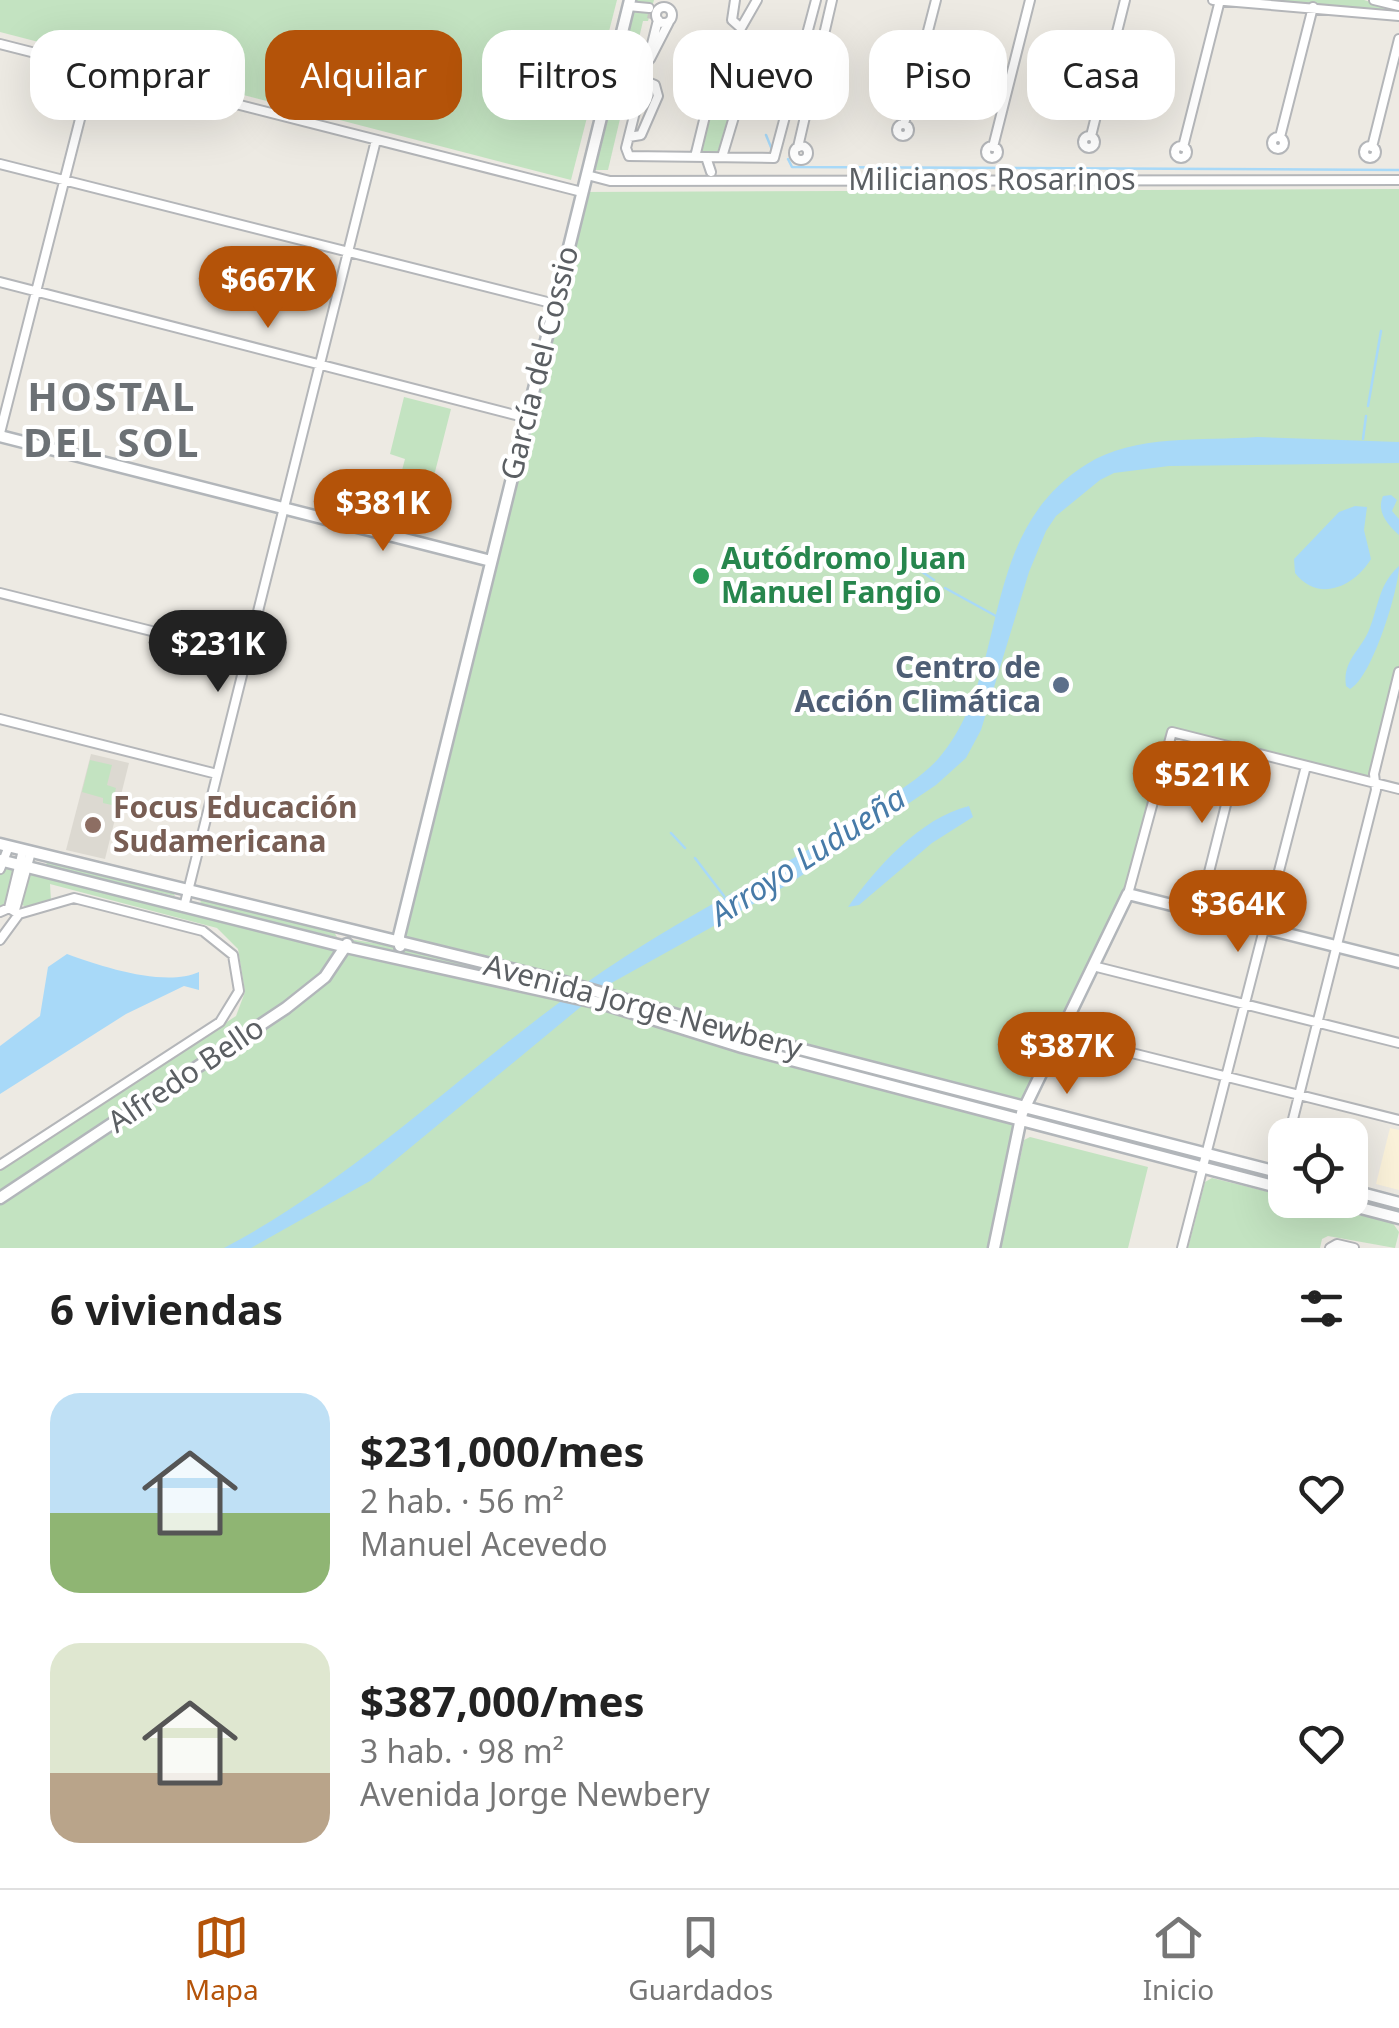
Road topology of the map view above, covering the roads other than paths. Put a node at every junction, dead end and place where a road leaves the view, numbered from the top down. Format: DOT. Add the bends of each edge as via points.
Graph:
graph roads {
  1 [pos="672,0"];
  2 [pos="735,0"];
  3 [pos="757,0"];
  4 [pos="816,0"];
  5 [pos="832,0"];
  6 [pos="936,0"];
  7 [pos="1030,0"];
  8 [pos="1125,0"];
  9 [pos="1217,0"];
  10 [pos="1374,0"];
  11 [pos="629,3"];
  12 [pos="1399,6"];
  13 [pos="1312,7"];
  14 [pos="654,11"];
  15 [pos="672,11"];
  16 [pos="1399,16"];
  17 [pos="669,22"];
  18 [pos="1399,39"];
  19 [pos="0,44"];
  20 [pos="653,51"];
  21 [pos="30,52"];
  22 [pos="653,84"];
  23 [pos="245,107"];
  24 [pos="653,107"];
  25 [pos="80,120"];
  26 [pos="632,120"];
  27 [pos="648,120"];
  28 [pos="904,124"];
  29 [pos="1092,136"];
  30 [pos="628,137"];
  31 [pos="1280,137"];
  32 [pos="376,140"];
  33 [pos="993,146"];
  34 [pos="1183,146"];
  35 [pos="1372,146"];
  36 [pos="798,147"];
  37 [pos="695,157"];
  38 [pos="714,157"];
  39 [pos="0,164"];
  40 [pos="586,175"];
  41 [pos="711,176"];
  42 [pos="64,180"];
  43 [pos="1399,180"];
  44 [pos="582,192"];
  45 [pos="348,252"];
  46 [pos="0,282"];
  47 [pos="36,292"];
  48 [pos="554,304"];
  49 [pos="320,363"];
  50 [pos="526,418"];
  51 [pos="0,434"];
  52 [pos="284,508"];
  53 [pos="491,561"];
  54 [pos="0,593"];
  55 [pos="247,656"];
  56 [pos="1399,672"];
  57 [pos="0,719"];
  58 [pos="1240,749"];
  59 [pos="1306,766"];
  60 [pos="218,774"];
  61 [pos="1375,783"];
  62 [pos="1399,789"];
  63 [pos="4,845"];
  64 [pos="27,851"];
  65 [pos="2,863"];
  66 [pos="23,866"];
  67 [pos="188,891"];
  68 [pos="1128,894"];
  69 [pos="184,906"];
  70 [pos="11,911"];
  71 [pos="1199,912"];
  72 [pos="1264,928"];
  73 [pos="5,929"];
  74 [pos="351,932"];
  75 [pos="0,940"];
  76 [pos="400,944"];
  77 [pos="1336,946"];
  78 [pos="346,948"];
  79 [pos="400,959"];
  80 [pos="1399,962"];
  81 [pos="1093,966"];
  82 [pos="1244,1004"];
  83 [pos="1318,1022"];
  84 [pos="1060,1035"];
  85 [pos="1399,1043"];
  86 [pos="1226,1076"];
  87 [pos="1299,1095"];
  88 [pos="1025,1107"];
  89 [pos="1293,1118"];
  90 [pos="1021,1120"];
  91 [pos="1399,1120"];
  92 [pos="1206,1154"];
  93 [pos="0,1165"];
  94 [pos="1202,1168"];
  95 [pos="1268,1170"];
  96 [pos="1268,1185"];
  97 [pos="1368,1195"];
  98 [pos="0,1198"];
  99 [pos="1399,1203"];
  100 [pos="1368,1210"];
  101 [pos="1399,1218"];
  102 [pos="1331,1246"];
  103 [pos="994,1248"];
  104 [pos="1182,1248"];
  105 [pos="1354,1248"];
  1 -- 15 [label="street"];
  2 -- 3 [label="street" via="732,20 741,28"];
  4 -- 38 [label="street" via="776,156"];
  5 -- 36 [label="street"];
  6 -- 28 [label="street"];
  7 -- 33 [label="street"];
  8 -- 29 [label="street"];
  9 -- 13 [label="street"];
  9 -- 34 [label="street"];
  10 -- 12 [label="street"];
  11 -- 14 [label="street"];
  11 -- 40 [label="main road, García del Cossio"];
  13 -- 16 [label="street"];
  13 -- 31 [label="street"];
  14 -- 15 [label="street"];
  14 -- 17 [label="street"];
  15 -- 17 [label="street"];
  17 -- 20 [label="street"];
  18 -- 35 [label="street"];
  19 -- 21 [label="street"];
  22 -- 24 [label="street"];
  23 -- 32 [label="street"];
  25 -- 42 [label="street"];
  26 -- 30 [label="street"];
  27 -- 30 [label="street" via="641,135"];
  30 -- 37 [label="street" via="626,152 633,158"];
  32 -- 44 [label="street"];
  32 -- 45 [label="street"];
  37 -- 38 [label="street"];
  37 -- 38 [label="street" via="706,112 732,83 742,90"];
  38 -- 41 [label="street"];
  39 -- 42 [label="street"];
  40 -- 41 [label="street, Milicianos Rosarinos" via="610,181"];
  40 -- 44 [label="main road, García del Cossio"];
  41 -- 43 [label="street, Milicianos Rosarinos"];
  42 -- 45 [label="street"];
  42 -- 47 [label="street"];
  44 -- 48 [label="main road, García del Cossio"];
  45 -- 48 [label="street"];
  45 -- 49 [label="street"];
  46 -- 47 [label="street"];
  47 -- 49 [label="street"];
  47 -- 51 [label="street"];
  48 -- 50 [label="main road, García del Cossio"];
  49 -- 50 [label="street"];
  49 -- 52 [label="street"];
  50 -- 53 [label="main road, García del Cossio"];
  51 -- 52 [label="main road"];
  52 -- 53 [label="main road"];
  52 -- 55 [label="street"];
  53 -- 76 [label="main road, García del Cossio"];
  54 -- 55 [label="street"];
  55 -- 60 [label="street"];
  56 -- 61 [label="street"];
  57 -- 60 [label="street"];
  58 -- 59 [label="street"];
  58 -- 68 [label="street" via="1172,732"];
  58 -- 71 [label="street"];
  59 -- 61 [label="street"];
  59 -- 72 [label="street"];
  60 -- 67 [label="street"];
  61 -- 62 [label="street"];
  61 -- 77 [label="street"];
  63 -- 64 [label="main road, Avenida Jorge Newbery"];
  63 -- 65 [label="street"];
  64 -- 66 [label="street"];
  64 -- 67 [label="main road, Avenida Jorge Newbery"];
  65 -- 66 [label="main road, Avenida Jorge Newbery"];
  66 -- 69 [label="main road, Avenida Jorge Newbery"];
  66 -- 70 [label="street"];
  67 -- 69 [label="street"];
  67 -- 74 [label="main road, Avenida Jorge Newbery"];
  68 -- 71 [label="main road"];
  68 -- 81 [label="main road"];
  69 -- 78 [label="main road, Avenida Jorge Newbery"];
  70 -- 73 [label="street"];
  70 -- 93 [label="street" via="69,897 202,931 234,955 239,991 220,1022"];
  71 -- 72 [label="main road"];
  72 -- 77 [label="main road"];
  72 -- 82 [label="street"];
  73 -- 75 [label="street"];
  74 -- 76 [label="main road, Avenida Jorge Newbery"];
  74 -- 78 [label="main road, Alfredo Bello"];
  76 -- 79 [label="main road, García del Cossio"];
  76 -- 88 [label="main road, Avenida Jorge Newbery"];
  77 -- 80 [label="main road"];
  77 -- 83 [label="street"];
  78 -- 79 [label="main road, Avenida Jorge Newbery"];
  78 -- 98 [label="main road, Alfredo Bello" via="325,977 286,1008"];
  79 -- 90 [label="main road, Avenida Jorge Newbery" via="604,1004"];
  81 -- 82 [label="street"];
  81 -- 84 [label="main road"];
  82 -- 83 [label="street"];
  82 -- 86 [label="street"];
  83 -- 85 [label="street"];
  83 -- 87 [label="street"];
  84 -- 86 [label="street"];
  84 -- 88 [label="main road"];
  86 -- 87 [label="street"];
  86 -- 92 [label="street"];
  87 -- 89 [label="street"];
  87 -- 91 [label="street"];
  88 -- 90 [label="main road"];
  88 -- 92 [label="main road, Avenida Jorge Newbery"];
  90 -- 94 [label="main road, Avenida Jorge Newbery"];
  90 -- 103 [label="main road"];
  92 -- 94 [label="street"];
  92 -- 95 [label="main road, Avenida Jorge Newbery"];
  94 -- 96 [label="main road, Avenida Jorge Newbery"];
  94 -- 104 [label="street"];
  97 -- 99 [label="main road"];
  100 -- 101 [label="main road"];
  102 -- 105 [label="street"];
}
